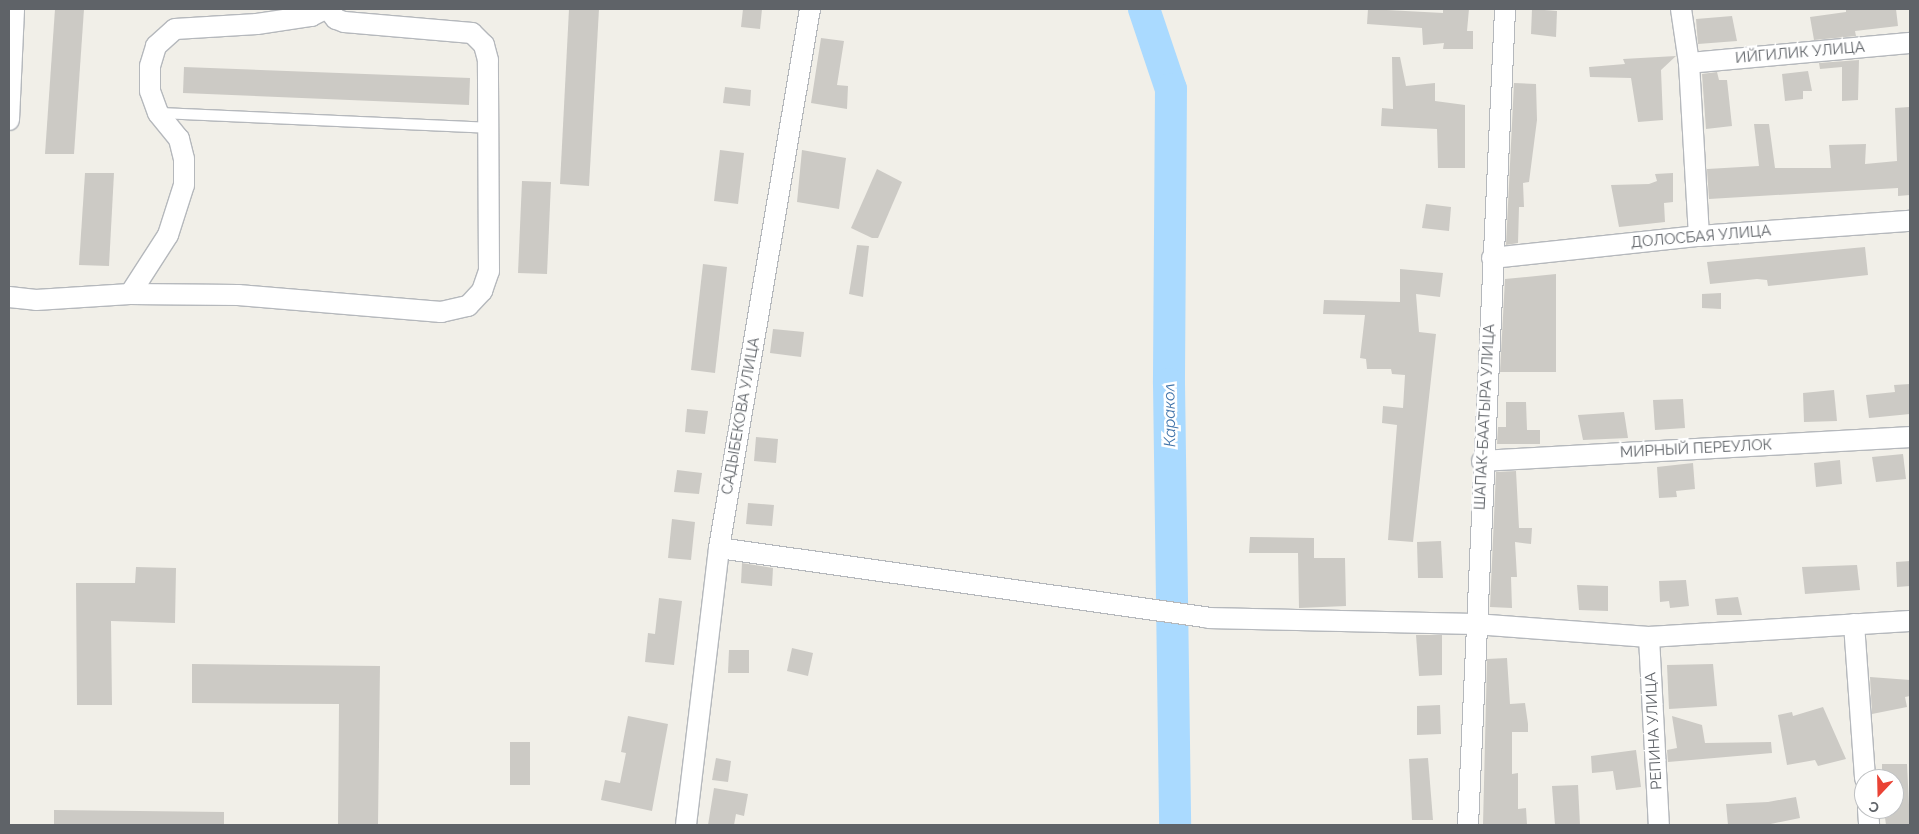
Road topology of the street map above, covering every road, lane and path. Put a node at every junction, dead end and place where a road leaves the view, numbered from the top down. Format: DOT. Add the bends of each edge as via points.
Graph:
graph roads {
  1 [pos="14,9"];
  2 [pos="326,9"];
  3 [pos="810,9"];
  4 [pos="1505,9"];
  5 [pos="1681,9"];
  6 [pos="1910,43"];
  7 [pos="1689,63"];
  8 [pos="158,113"];
  9 [pos="9,120"];
  10 [pos="488,128"];
  11 [pos="1910,221"];
  12 [pos="1699,236"];
  13 [pos="1492,258"];
  14 [pos="130,294"];
  15 [pos="9,297"];
  16 [pos="1910,437"];
  17 [pos="1482,461"];
  18 [pos="719,548"];
  19 [pos="1910,621"];
  20 [pos="1475,624"];
  21 [pos="1854,624"];
  22 [pos="1649,637"];
  23 [pos="1865,769"];
  24 [pos="686,825"];
  25 [pos="1468,825"];
  26 [pos="1659,825"];
  1 -- 9 [label="street"];
  2 -- 8 [label="street" via="311,16 257,24 175,29 156,46 150,66 150,90"];
  2 -- 10 [label="street" via="344,22 472,33 479,37 488,60"];
  3 -- 18 [label="street, САДЫБЕКОВА УЛИЦА"];
  4 -- 13 [label="street, ШАПАК-БААТЫРА УЛИЦА"];
  5 -- 7 [label="street"];
  6 -- 7 [label="street, ИЙГИЛИК УЛИЦА"];
  7 -- 12 [label="street"];
  8 -- 10 [label="lane"];
  8 -- 14 [label="street" via="179,139 184,159 184,185 168,235"];
  10 -- 14 [label="street" via="489,271 482,291 468,306 441,312 238,295"];
  11 -- 12 [label="street, ДОЛОСБАЯ УЛИЦА"];
  12 -- 13 [label="street, ДОЛОСБАЯ УЛИЦА"];
  13 -- 17 [label="street, ШАПАК-БААТЫРА УЛИЦА"];
  14 -- 15 [label="street" via="36,300"];
  16 -- 17 [label="street, МИРНЫЙ ПЕРЕУЛОК"];
  17 -- 20 [label="street, ШАПАК-БААТЫРА УЛИЦА"];
  18 -- 20 [label="street" via="1133,610 1208,618"];
  18 -- 24 [label="street, САДЫБЕКОВА УЛИЦА"];
  19 -- 21 [label="street"];
  20 -- 22 [label="street"];
  20 -- 25 [label="street, ШАПАК-БААТЫРА УЛИЦА"];
  21 -- 22 [label="street"];
  21 -- 23 [label="street"];
  22 -- 26 [label="street, РЕПИНА УЛИЦА"];
}
